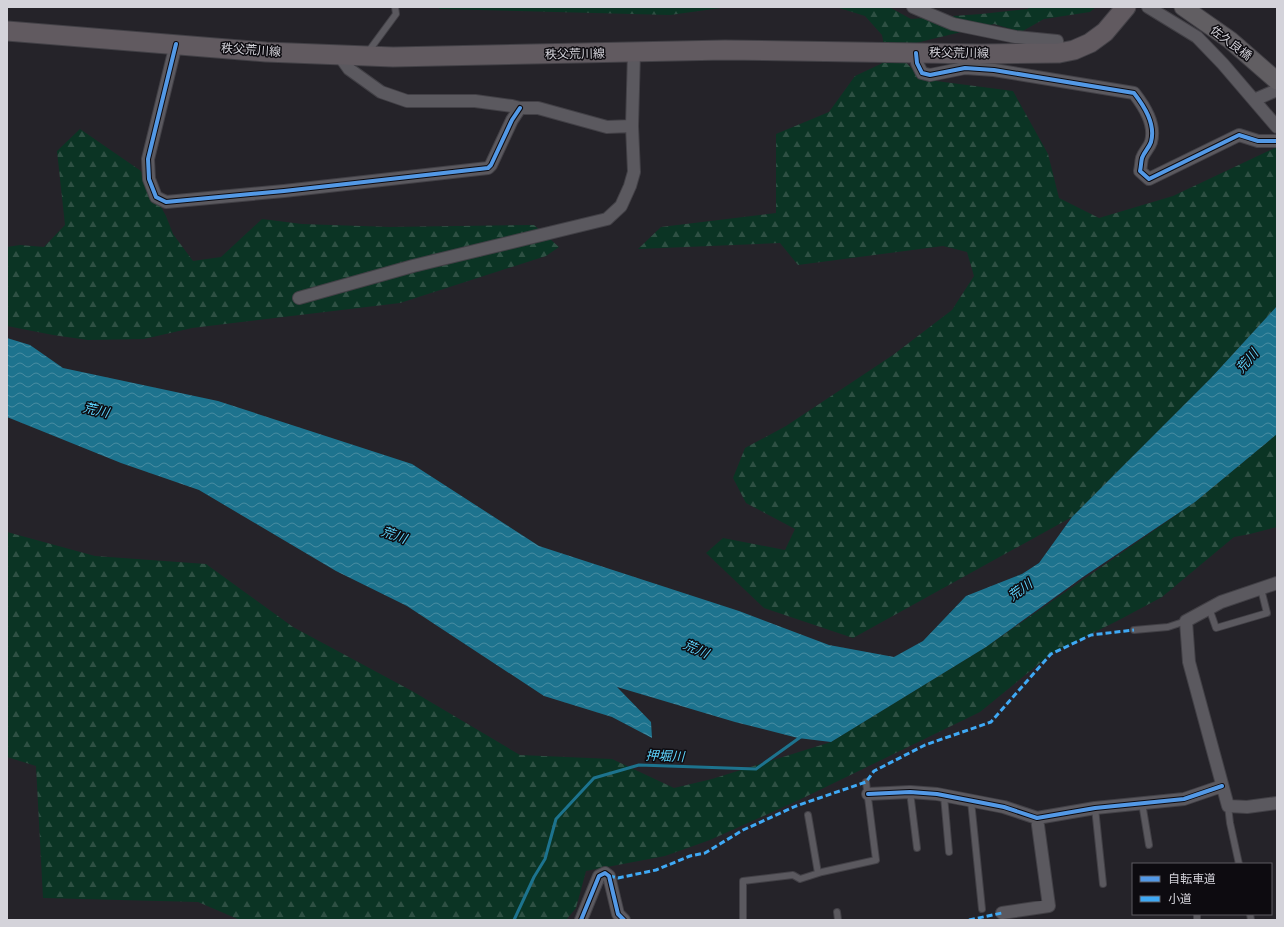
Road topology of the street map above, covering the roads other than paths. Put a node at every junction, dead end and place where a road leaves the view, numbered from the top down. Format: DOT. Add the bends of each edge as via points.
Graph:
graph roads {
  1 [pos="395,7"];
  2 [pos="913,7"];
  3 [pos="1126,7"];
  4 [pos="1148,7"];
  5 [pos="1183,7"];
  6 [pos="7,31"];
  7 [pos="176,44"];
  8 [pos="634,52"];
  9 [pos="916,53"];
  10 [pos="1059,53"];
  11 [pos="339,55"];
  12 [pos="365,56"];
  13 [pos="1277,81"];
  14 [pos="1277,90"];
  15 [pos="1254,100"];
  16 [pos="520,108"];
  17 [pos="632,126"];
  18 [pos="1277,127"];
  19 [pos="1277,141"];
  20 [pos="299,298"];
  21 [pos="1277,583"];
  22 [pos="1261,589"];
  23 [pos="1209,608"];
  24 [pos="1186,621"];
  25 [pos="1134,630"];
  26 [pos="1222,786"];
  27 [pos="867,788"];
  28 [pos="910,792"];
  29 [pos="944,796"];
  30 [pos="971,801"];
  31 [pos="1142,803"];
  32 [pos="1277,803"];
  33 [pos="1228,806"];
  34 [pos="1095,808"];
  35 [pos="808,815"];
  36 [pos="1037,818"];
  37 [pos="1149,845"];
  38 [pos="917,848"];
  39 [pos="949,852"];
  40 [pos="1239,863"];
  41 [pos="818,873"];
  42 [pos="1103,884"];
  43 [pos="982,909"];
  44 [pos="837,912"];
  45 [pos="1002,913"];
  46 [pos="581,920"];
  47 [pos="624,920"];
  48 [pos="743,920"];
  49 [pos="838,920"];
  1 -- 12 [label="lane" via="396,14"];
  2 -- 10 [label="street" via="953,24 1016,37 1057,41"];
  3 -- 10 [label="main road, 秩父荒川線" via="1095,40 1074,50"];
  4 -- 15 [label="street" via="1197,37"];
  5 -- 13 [label="street, 佐久良橋" via="1230,40"];
  6 -- 7 [label="main road, 秩父荒川線"];
  7 -- 11 [label="main road, 秩父荒川線"];
  7 -- 16 [label="street" via="148,159 149,179 156,197 166,202 488,168"];
  8 -- 9 [label="main road, 秩父荒川線" via="725,50"];
  8 -- 12 [label="main road, 秩父荒川線"];
  8 -- 17 [label="street"];
  9 -- 10 [label="main road, 秩父荒川線"];
  9 -- 19 [label="street" via="922,73 930,75 965,68 994,70 1134,93 1151,121 1152,140 1142,157 1140,171 1149,179 1240,135 1258,141"];
  11 -- 12 [label="main road, 秩父荒川線"];
  11 -- 16 [label="street" via="349,68 381,92 407,101 475,101"];
  14 -- 15 [label="street"];
  15 -- 18 [label="street"];
  16 -- 17 [label="street" via="538,108 607,127"];
  17 -- 20 [label="street" via="634,172 621,206 607,219 413,266"];
  21 -- 22 [label="street"];
  22 -- 23 [label="street"];
  22 -- 23 [label="lane" via="1267,613 1216,628"];
  23 -- 24 [label="street"];
  24 -- 25 [label="lane" via="1168,627"];
  24 -- 26 [label="street" via="1189,662"];
  26 -- 31 [label="street" via="1184,798"];
  26 -- 33 [label="street"];
  27 -- 28 [label="street"];
  27 -- 41 [label="lane" via="876,860"];
  28 -- 29 [label="street"];
  28 -- 38 [label="lane"];
  29 -- 30 [label="street"];
  29 -- 39 [label="lane"];
  30 -- 36 [label="street" via="1004,807"];
  30 -- 43 [label="lane"];
  31 -- 34 [label="street"];
  31 -- 37 [label="lane"];
  32 -- 33 [label="street" via="1247,807"];
  33 -- 40 [label="lane"];
  34 -- 36 [label="street"];
  34 -- 42 [label="lane"];
  35 -- 41 [label="lane"];
  36 -- 45 [label="street" via="1048,906"];
  41 -- 48 [label="lane" via="800,879 793,875 742,881"];
  44 -- 49 [label="lane"];
  46 -- 47 [label="street" via="599,876 605,873 609,876 618,914"];
}
